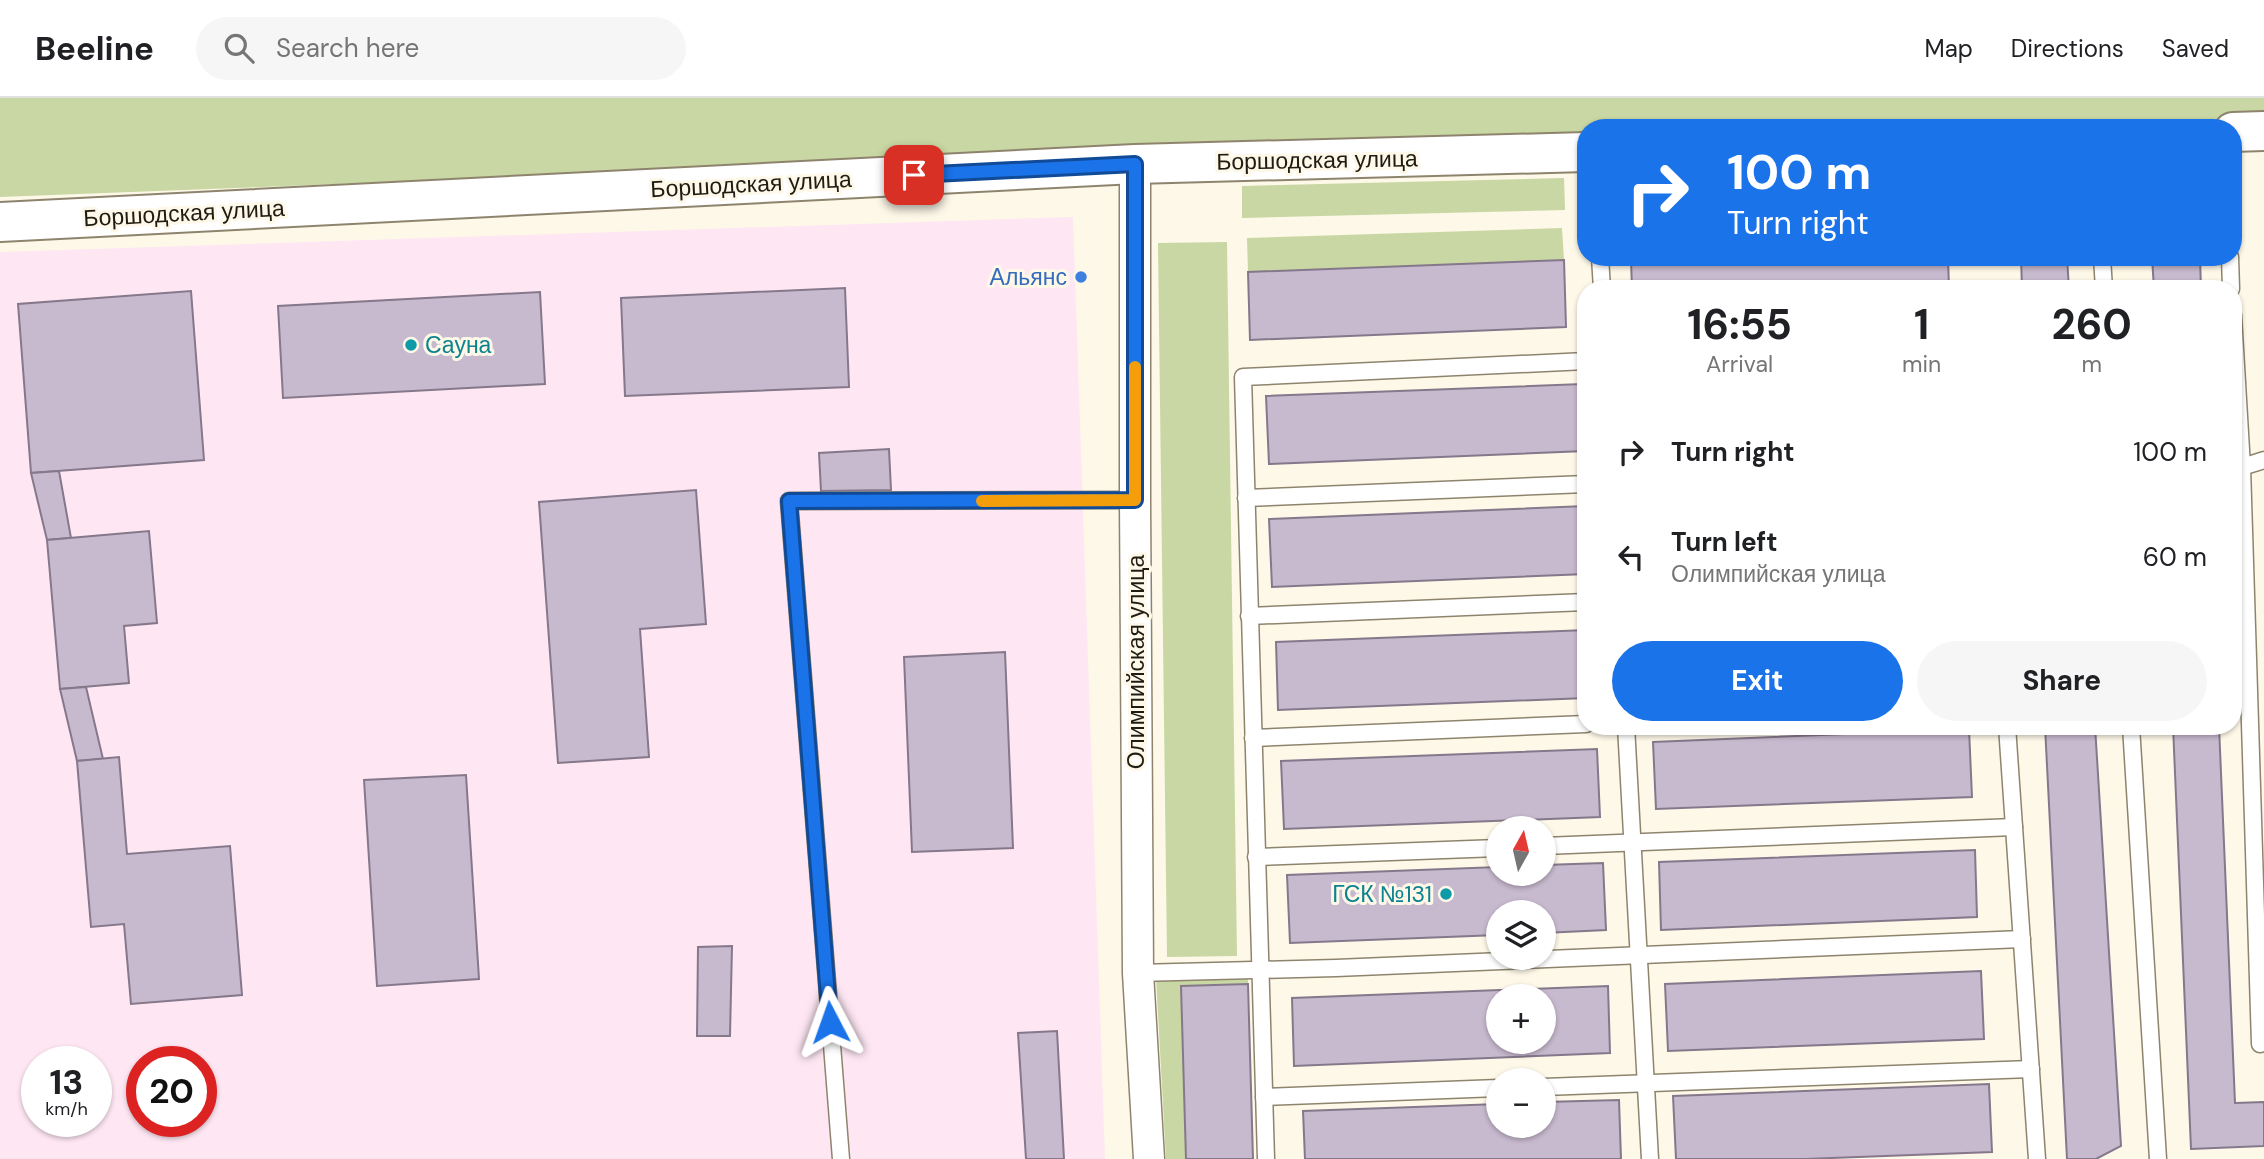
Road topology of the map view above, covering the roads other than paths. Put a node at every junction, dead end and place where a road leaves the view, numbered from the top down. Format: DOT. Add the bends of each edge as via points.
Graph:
graph roads {
  1 [pos="2264,131"];
  2 [pos="2242,132"];
  3 [pos="1577,152"];
  4 [pos="1135,164"];
  5 [pos="0,222"];
  6 [pos="1577,361"];
  7 [pos="2264,460"];
  8 [pos="2242,467"];
  9 [pos="1577,484"];
  10 [pos="1246,498"];
  11 [pos="1135,500"];
  12 [pos="1577,602"];
  13 [pos="1250,616"];
  14 [pos="1577,724"];
  15 [pos="1627,735"];
  16 [pos="2008,735"];
  17 [pos="2132,735"];
  18 [pos="1253,738"];
  19 [pos="2014,827"];
  20 [pos="1633,842"];
  21 [pos="1556,845"];
  22 [pos="1486,848"];
  23 [pos="1256,857"];
  24 [pos="2022,939"];
  25 [pos="1639,955"];
  26 [pos="1259,970"];
  27 [pos="1138,973"];
  28 [pos="2260,1044"];
  29 [pos="2031,1069"];
  30 [pos="1646,1083"];
  31 [pos="1556,1087"];
  32 [pos="1486,1088"];
  33 [pos="1264,1097"];
  34 [pos="841,1159"];
  35 [pos="1149,1159"];
  36 [pos="1266,1159"];
  37 [pos="1650,1159"];
  38 [pos="2036,1159"];
  39 [pos="2158,1159"];
  1 -- 2 [label="street"];
  3 -- 4 [label="street, Боршодская улица"];
  4 -- 5 [label="street, Боршодская улица"];
  4 -- 11 [label="street, Олимпийская улица"];
  6 -- 10 [label="lane" via="1243,376"];
  7 -- 8 [label="lane"];
  8 -- 28 [label="lane"];
  9 -- 10 [label="lane"];
  10 -- 13 [label="lane"];
  11 -- 27 [label="street, Олимпийская улица"];
  11 -- 34 [label="lane" via="789,501"];
  12 -- 13 [label="lane"];
  13 -- 18 [label="lane"];
  14 -- 18 [label="lane"];
  15 -- 20 [label="lane"];
  16 -- 19 [label="lane"];
  17 -- 39 [label="lane"];
  18 -- 23 [label="lane"];
  19 -- 20 [label="lane"];
  19 -- 24 [label="lane"];
  20 -- 21 [label="lane"];
  20 -- 25 [label="lane"];
  22 -- 23 [label="lane"];
  23 -- 26 [label="lane"];
  24 -- 25 [label="lane"];
  24 -- 29 [label="lane"];
  25 -- 26 [label="lane"];
  25 -- 30 [label="lane"];
  26 -- 27 [label="lane"];
  26 -- 33 [label="lane"];
  27 -- 35 [label="street, Олимпийская улица"];
  29 -- 30 [label="lane"];
  29 -- 38 [label="lane"];
  30 -- 31 [label="lane"];
  30 -- 37 [label="lane"];
  32 -- 33 [label="lane"];
  33 -- 36 [label="lane"];
}
